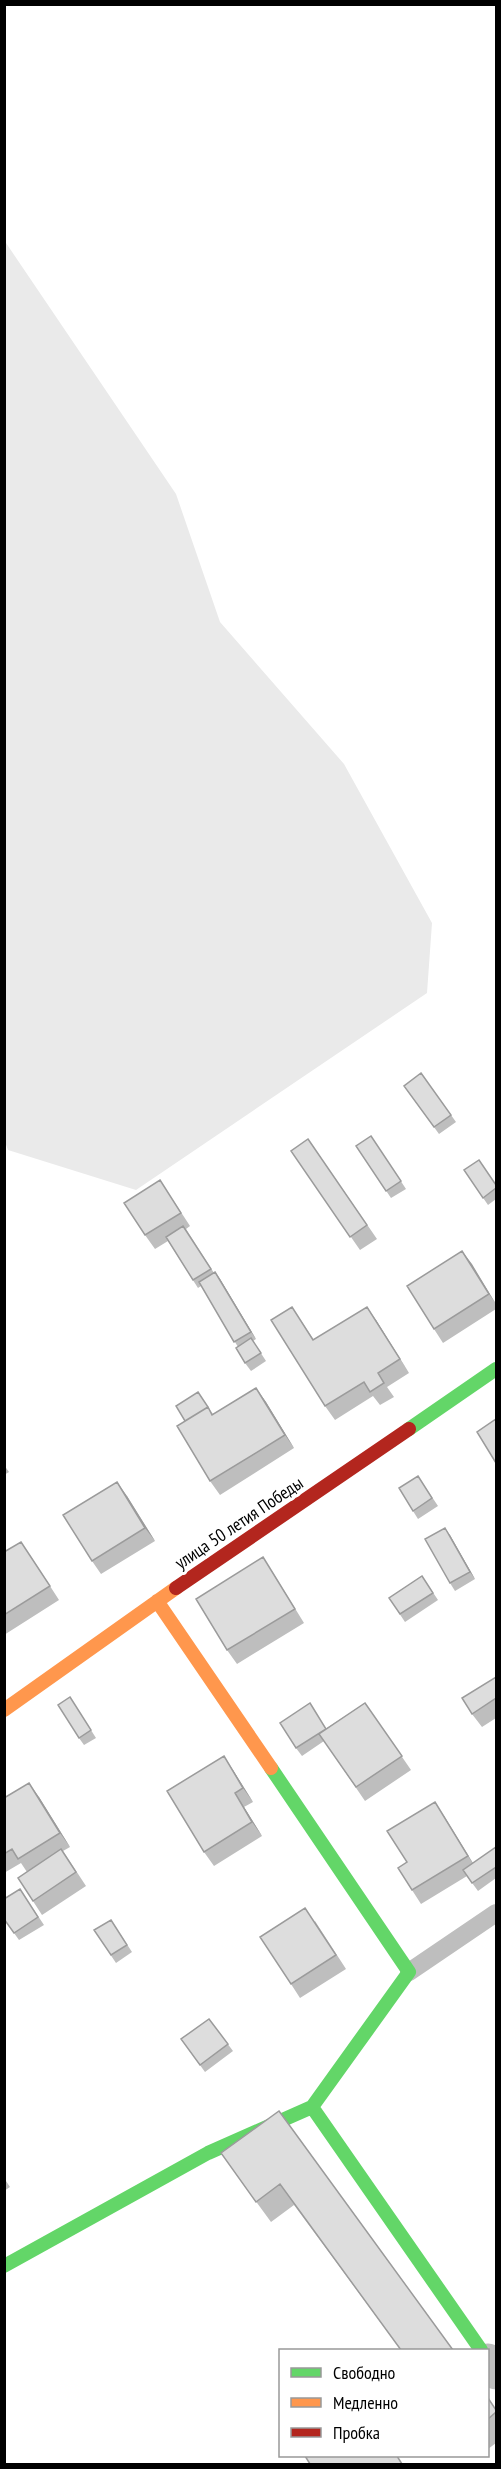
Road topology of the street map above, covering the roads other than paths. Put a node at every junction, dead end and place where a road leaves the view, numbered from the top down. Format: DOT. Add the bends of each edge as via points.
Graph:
graph roads {
  1 [pos="496,1369"];
  2 [pos="157,1601"];
  3 [pos="4,1710"];
  4 [pos="496,1912"];
  5 [pos="409,1972"];
  6 [pos="312,2107"];
  7 [pos="4,2266"];
  8 [pos="480,2349"];
  1 -- 2 [label="street, улица 50 летия Победы"];
  2 -- 3 [label="street, улица 50 летия Победы"];
  2 -- 5 [label="street"];
  4 -- 5 [label="lane"];
  5 -- 6 [label="street"];
  6 -- 7 [label="street" via="208,2153"];
  6 -- 8 [label="street"];
}
